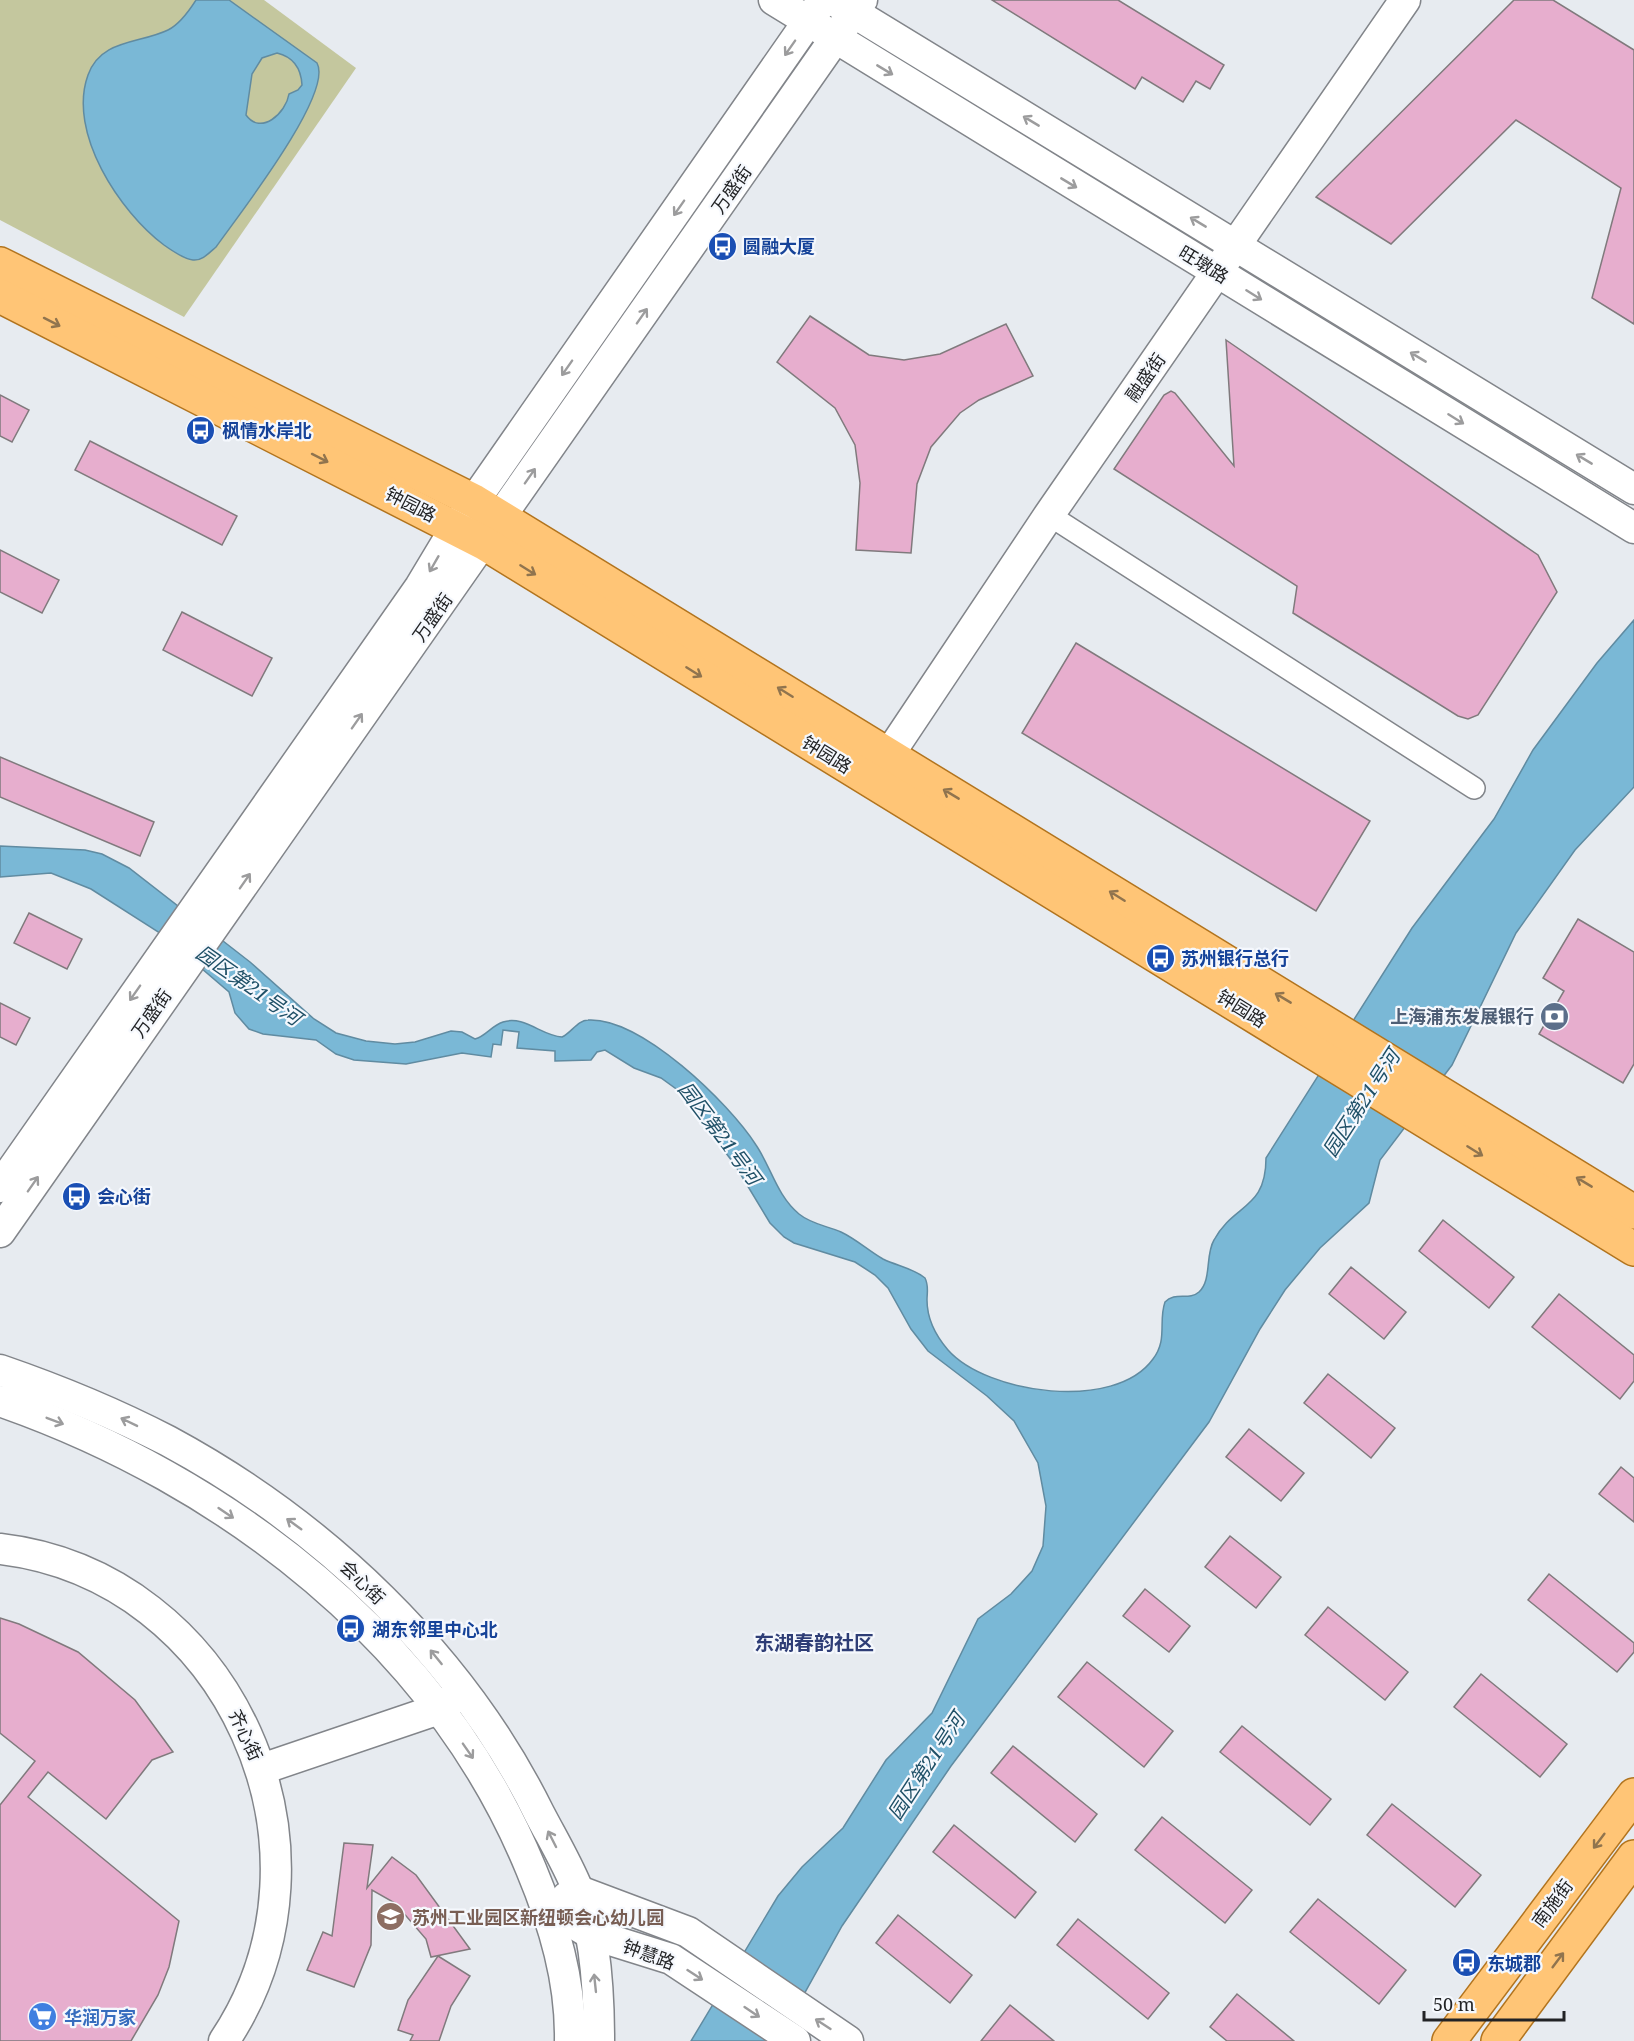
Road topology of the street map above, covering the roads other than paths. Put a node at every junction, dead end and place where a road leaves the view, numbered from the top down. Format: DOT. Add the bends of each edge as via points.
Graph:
graph roads {
  1 [pos="774,0"];
  2 [pos="1405,0"];
  3 [pos="850,4"];
  4 [pos="816,11"];
  5 [pos="835,40"];
  6 [pos="1236,246"];
  7 [pos="0,264"];
  8 [pos="1217,272"];
  9 [pos="0,296"];
  10 [pos="1634,489"];
  11 [pos="1049,515"];
  12 [pos="479,522"];
  13 [pos="1634,528"];
  14 [pos="888,756"];
  15 [pos="1474,788"];
  16 [pos="178,953"];
  17 [pos="1325,1042"];
  18 [pos="1435,1109"];
  19 [pos="0,1187"];
  20 [pos="1634,1212"];
  21 [pos="0,1232"];
  22 [pos="1634,1250"];
  23 [pos="0,1370"];
  24 [pos="0,1401"];
  25 [pos="0,1549"];
  26 [pos="464,1692"];
  27 [pos="439,1709"];
  28 [pos="262,1769"];
  29 [pos="1634,1795"];
  30 [pos="1634,1857"];
  31 [pos="579,1891"];
  32 [pos="547,1908"];
  33 [pos="591,1934"];
  34 [pos="788,2037"];
  35 [pos="224,2041"];
  36 [pos="570,2041"];
  37 [pos="599,2041"];
  38 [pos="849,2041"];
  39 [pos="1449,2041"];
  40 [pos="1498,2041"];
  1 -- 4 [label="main road, 旺墩路"];
  2 -- 6 [label="main road, 融盛街"];
  3 -- 5 [label="main road, 万盛街"];
  6 -- 3 [label="main road, 旺墩路, one-way"];
  4 -- 5 [label="main road, 旺墩路"];
  4 -- 12 [label="main road, 万盛街, one-way"];
  5 -- 8 [label="main road, 旺墩路, one-way"];
  12 -- 5 [label="main road, 万盛街, one-way"];
  6 -- 8 [label="main road, 融盛街"];
  10 -- 6 [label="main road, 旺墩路, one-way"];
  7 -- 12 [label="main road, 钟园路"];
  8 -- 11 [label="main road, 融盛街"];
  8 -- 13 [label="main road, 旺墩路, one-way"];
  9 -- 12 [label="main road, 钟园路, one-way"];
  11 -- 14 [label="main road, 融盛街"];
  11 -- 15 [label="street"];
  14 -- 12 [label="main road, 钟园路, one-way"];
  12 -- 16 [label="main road, 万盛街" via="420,587"];
  12 -- 17 [label="main road, 钟园路, one-way"];
  17 -- 14 [label="main road, 钟园路, one-way"];
  16 -- 19 [label="main road, 万盛街, one-way"];
  21 -- 16 [label="main road, 万盛街, one-way"];
  17 -- 18 [label="main road, 钟园路"];
  20 -- 18 [label="main road, 钟园路, one-way"];
  18 -- 22 [label="main road, 钟园路, one-way"];
  26 -- 23 [label="main road, 会心街, one-way" via="431,1650 355,1575 265,1503 129,1421"];
  24 -- 27 [label="main road, 会心街, one-way" via="69,1427 154,1467 246,1526 334,1596 408,1670"];
  25 -- 28 [label="main road, 齐心街" via="37,1556 93,1577 120,1591 169,1627 227,1696"];
  26 -- 27 [label="main road"];
  31 -- 26 [label="main road, 会心街, one-way" via="525,1785"];
  27 -- 28 [label="main road"];
  27 -- 32 [label="main road, 会心街, one-way" via="499,1800"];
  28 -- 35 [label="main road, 齐心街" via="275,1842 273,1908 258,1971"];
  29 -- 39 [label="main road, 南施街, one-way"];
  40 -- 30 [label="main road, one-way"];
  31 -- 32 [label="main road"];
  31 -- 33 [label="main road, 会心街"];
  38 -- 31 [label="main road, 钟慧路, one-way" via="688,1932"];
  32 -- 33 [label="main road, 钟慧路"];
  32 -- 36 [label="main road, 会心街" via="566,1974"];
  33 -- 34 [label="main road, 钟慧路, one-way" via="671,1959"];
  37 -- 33 [label="main road, 会心街, one-way"];
}
